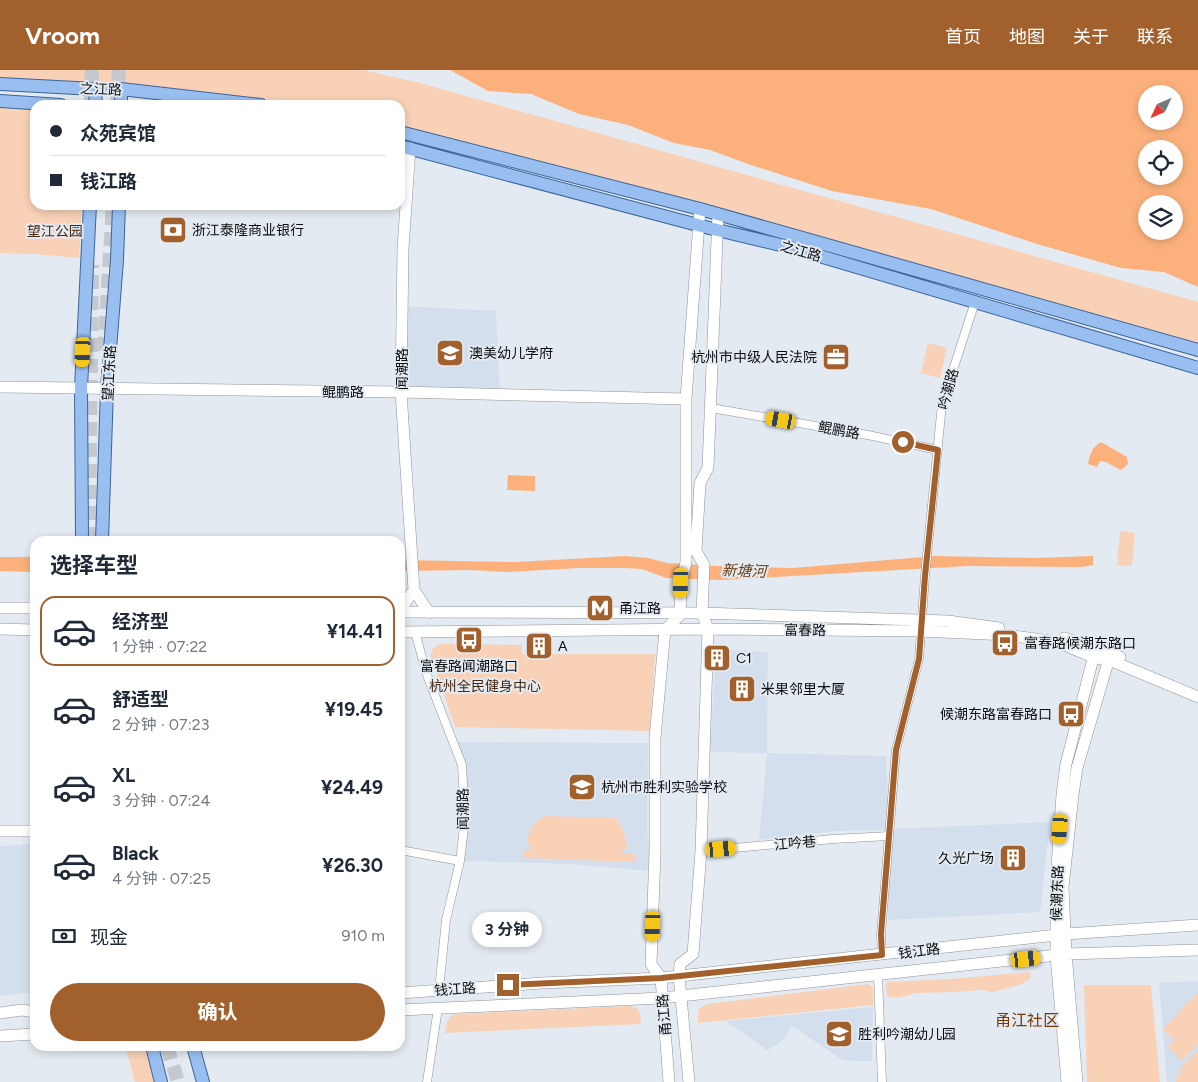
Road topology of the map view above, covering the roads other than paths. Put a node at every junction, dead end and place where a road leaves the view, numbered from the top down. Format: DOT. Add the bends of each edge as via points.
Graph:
graph roads {
  1 [pos="0,84"];
  2 [pos="95,89"];
  3 [pos="121,89"];
  4 [pos="96,100"];
  5 [pos="121,100"];
  6 [pos="210,100"];
  7 [pos="0,101"];
  8 [pos="30,103"];
  9 [pos="405,133"];
  10 [pos="405,147"];
  11 [pos="700,209"];
  12 [pos="90,210"];
  13 [pos="118,210"];
  14 [pos="404,210"];
  15 [pos="718,214"];
  16 [pos="698,225"];
  17 [pos="717,230"];
  18 [pos="975,302"];
  19 [pos="1198,350"];
  20 [pos="1198,368"];
  21 [pos="0,387"];
  22 [pos="81,388"];
  23 [pos="107,388"];
  24 [pos="401,392"];
  25 [pos="686,399"];
  26 [pos="711,408"];
  27 [pos="938,450"];
  28 [pos="82,536"];
  29 [pos="102,536"];
  30 [pos="414,590"];
  31 [pos="405,604"];
  32 [pos="0,608"];
  33 [pos="30,608"];
  34 [pos="405,611"];
  35 [pos="429,613"];
  36 [pos="702,613"];
  37 [pos="680,614"];
  38 [pos="920,626"];
  39 [pos="0,629"];
  40 [pos="708,629"];
  41 [pos="30,630"];
  42 [pos="665,630"];
  43 [pos="405,632"];
  44 [pos="415,632"];
  45 [pos="1095,653"];
  46 [pos="1110,657"];
  47 [pos="1198,690"];
  48 [pos="1198,697"];
  49 [pos="0,831"];
  50 [pos="30,831"];
  51 [pos="888,836"];
  52 [pos="405,851"];
  53 [pos="701,851"];
  54 [pos="460,861"];
  55 [pos="1198,925"];
  56 [pos="1061,934"];
  57 [pos="1198,950"];
  58 [pos="882,955"];
  59 [pos="1061,955"];
  60 [pos="878,974"];
  61 [pos="679,976"];
  62 [pos="661,978"];
  63 [pos="439,990"];
  64 [pos="405,993"];
  65 [pos="682,995"];
  66 [pos="662,998"];
  67 [pos="438,1008"];
  68 [pos="405,1010"];
  69 [pos="30,1011"];
  70 [pos="0,1013"];
  71 [pos="30,1034"];
  72 [pos="0,1036"];
  73 [pos="153,1051"];
  74 [pos="195,1051"];
  75 [pos="161,1082"];
  76 [pos="204,1082"];
  77 [pos="427,1082"];
  78 [pos="669,1082"];
  79 [pos="688,1082"];
  80 [pos="882,1082"];
  81 [pos="1067,1082"];
  82 [pos="1077,1082"];
  1 -- 2 [label="main road, 之江路"];
  2 -- 3 [label="main road, 之江路"];
  2 -- 4 [label="main road"];
  3 -- 5 [label="main road"];
  3 -- 6 [label="main road, 之江路"];
  7 -- 8 [label="main road, 之江路"];
  9 -- 11 [label="main road, 之江路"];
  10 -- 16 [label="main road, 之江路"];
  11 -- 15 [label="main road, 之江路"];
  11 -- 16 [label="street"];
  12 -- 22 [label="main road, 望江东路"];
  13 -- 23 [label="main road, 望江东路"];
  14 -- 24 [label="street, 闻潮路"];
  15 -- 17 [label="street, 甬江路"];
  15 -- 19 [label="main road, 之江路"];
  16 -- 17 [label="main road, 之江路"];
  16 -- 25 [label="street"];
  17 -- 18 [label="main road, 之江路" via="789,247"];
  17 -- 26 [label="street, 甬江路"];
  18 -- 20 [label="main road, 之江路"];
  18 -- 27 [label="street, 吟潮路" via="942,404"];
  21 -- 22 [label="street, 鲲鹏路"];
  22 -- 23 [label="street, 鲲鹏路"];
  22 -- 28 [label="main road, 望江东路"];
  23 -- 24 [label="street, 鲲鹏路"];
  23 -- 29 [label="main road, 望江东路"];
  24 -- 25 [label="street, 鲲鹏路"];
  24 -- 30 [label="street, 闻潮路"];
  25 -- 37 [label="street" via="686,562 681,583"];
  26 -- 27 [label="street, 鲲鹏路"];
  26 -- 36 [label="street, 甬江路" via="708,468 700,483 696,551 704,565"];
  27 -- 38 [label="street, 吟潮路"];
  30 -- 31 [label="street"];
  30 -- 35 [label="street, 闻潮路"];
  32 -- 33 [label="street"];
  34 -- 35 [label="street, 富春路"];
  35 -- 37 [label="street, 富春路"];
  36 -- 37 [label="street, 富春路"];
  36 -- 38 [label="street, 富春路"];
  36 -- 40 [label="street, 甬江路"];
  37 -- 42 [label="street"];
  38 -- 40 [label="street, 富春路"];
  38 -- 45 [label="street, 富春路" via="948,621 1059,636"];
  38 -- 51 [label="street, 吟潮路" via="919,659 896,750"];
  39 -- 41 [label="street"];
  40 -- 42 [label="street, 富春路"];
  40 -- 53 [label="street, 甬江路"];
  42 -- 44 [label="street, 富春路"];
  42 -- 62 [label="street, 甬江路" via="655,738 651,964"];
  43 -- 44 [label="street, 富春路"];
  44 -- 54 [label="street, 闻潮路" via="427,675 462,765 465,819"];
  45 -- 46 [label="street, 富春路"];
  45 -- 56 [label="street, 候潮东路" via="1066,764 1062,795 1056,881"];
  46 -- 47 [label="street, 富春路"];
  46 -- 48 [label="street, 富春路"];
  46 -- 56 [label="street, 候潮东路" via="1072,795"];
  49 -- 50 [label="street"];
  51 -- 53 [label="street, 江吟巷"];
  51 -- 58 [label="street, 吟潮路"];
  52 -- 54 [label="street"];
  53 -- 61 [label="street, 甬江路" via="693,954 680,964"];
  54 -- 63 [label="street, 闻潮路" via="446,920"];
  55 -- 56 [label="street, 钱江路"];
  56 -- 58 [label="street, 钱江路"];
  56 -- 59 [label="street, 候潮东路"];
  57 -- 59 [label="street, 钱江路"];
  58 -- 61 [label="street, 钱江路"];
  59 -- 60 [label="street, 钱江路"];
  59 -- 81 [label="street, 候潮东路"];
  59 -- 82 [label="street, 候潮东路"];
  60 -- 65 [label="street, 钱江路"];
  60 -- 80 [label="street"];
  61 -- 62 [label="street, 钱江路"];
  61 -- 65 [label="street, 甬江路"];
  62 -- 63 [label="street, 钱江路"];
  62 -- 66 [label="street, 甬江路"];
  63 -- 64 [label="street, 钱江路"];
  65 -- 66 [label="street, 钱江路"];
  65 -- 79 [label="street, 甬江路"];
  66 -- 67 [label="street, 钱江路"];
  66 -- 78 [label="street, 甬江路"];
  67 -- 68 [label="street, 钱江路"];
  67 -- 77 [label="street"];
  69 -- 70 [label="street"];
  71 -- 72 [label="street"];
  73 -- 75 [label="main road"];
  74 -- 76 [label="main road"];
}
